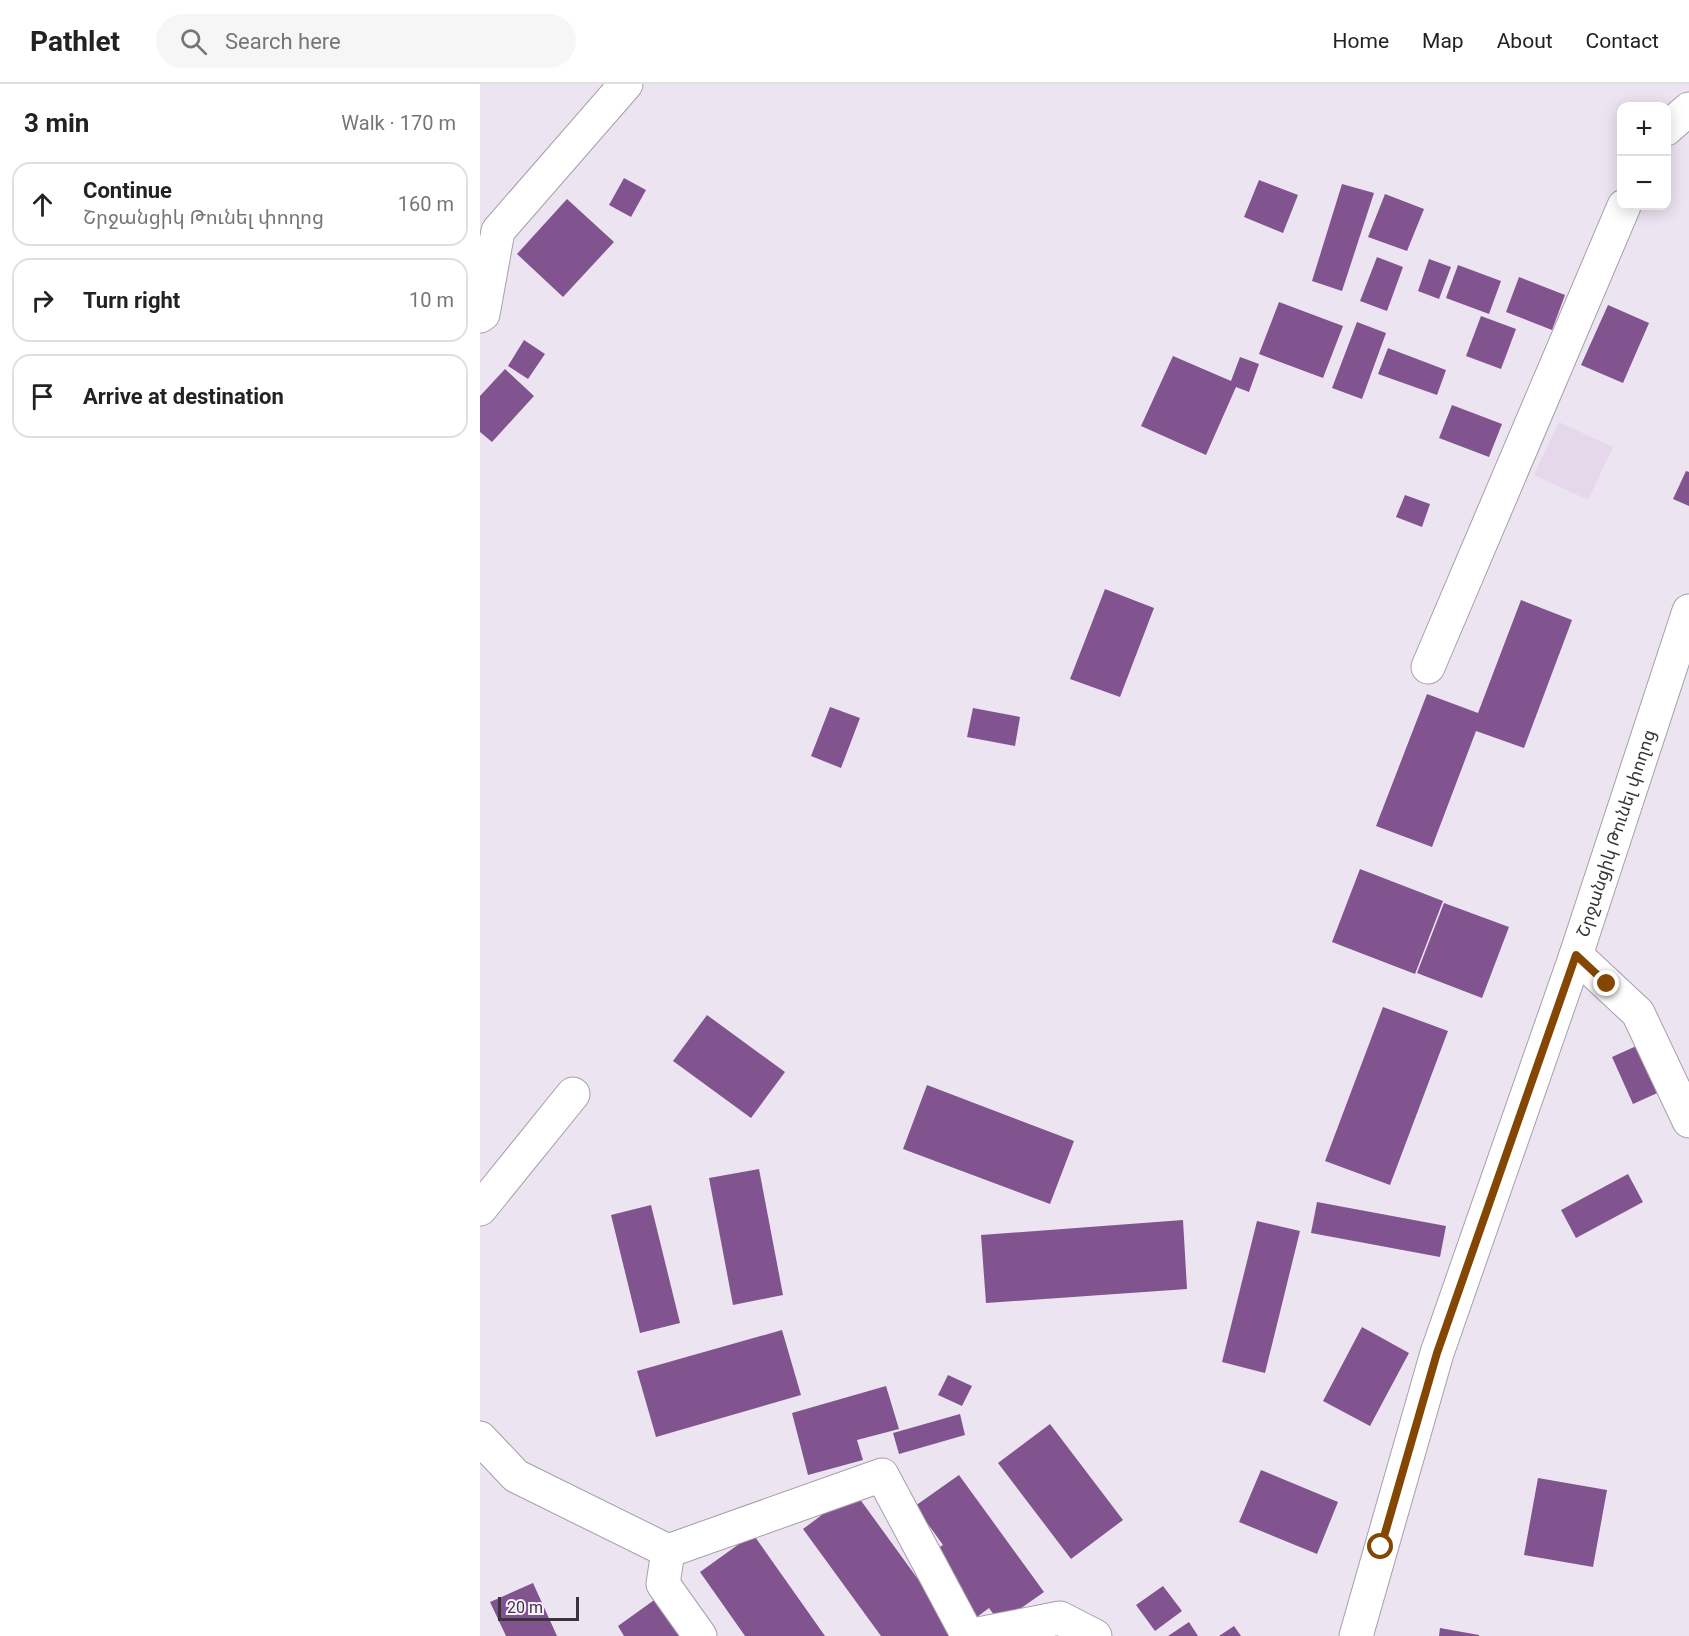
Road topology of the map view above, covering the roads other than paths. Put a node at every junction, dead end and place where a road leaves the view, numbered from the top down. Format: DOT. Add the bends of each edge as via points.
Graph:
graph roads {
  1 [pos="626,84"];
  2 [pos="1689,109"];
  3 [pos="1671,125"];
  4 [pos="1622,210"];
  5 [pos="480,316"];
  6 [pos="1689,610"];
  7 [pos="1428,667"];
  8 [pos="1576,955"];
  9 [pos="573,1095"];
  10 [pos="1689,1121"];
  11 [pos="480,1209"];
  12 [pos="480,1438"];
  13 [pos="668,1551"];
  14 [pos="1353,1635"];
  15 [pos="700,1636"];
  16 [pos="968,1636"];
  17 [pos="1095,1636"];
  1 -- 5 [label="street" via="498,231"];
  2 -- 3 [label="street"];
  4 -- 7 [label="street"];
  6 -- 8 [label="street, Շրջանցիկ Թունել փողոց"];
  8 -- 10 [label="street" via="1638,1013"];
  8 -- 14 [label="street, Շրջանցիկ Թունել փողոց" via="1437,1353"];
  9 -- 11 [label="street"];
  12 -- 13 [label="street" via="516,1476"];
  13 -- 15 [label="street" via="663,1584"];
  13 -- 16 [label="street" via="882,1475"];
  16 -- 17 [label="street" via="1060,1618"];
}
